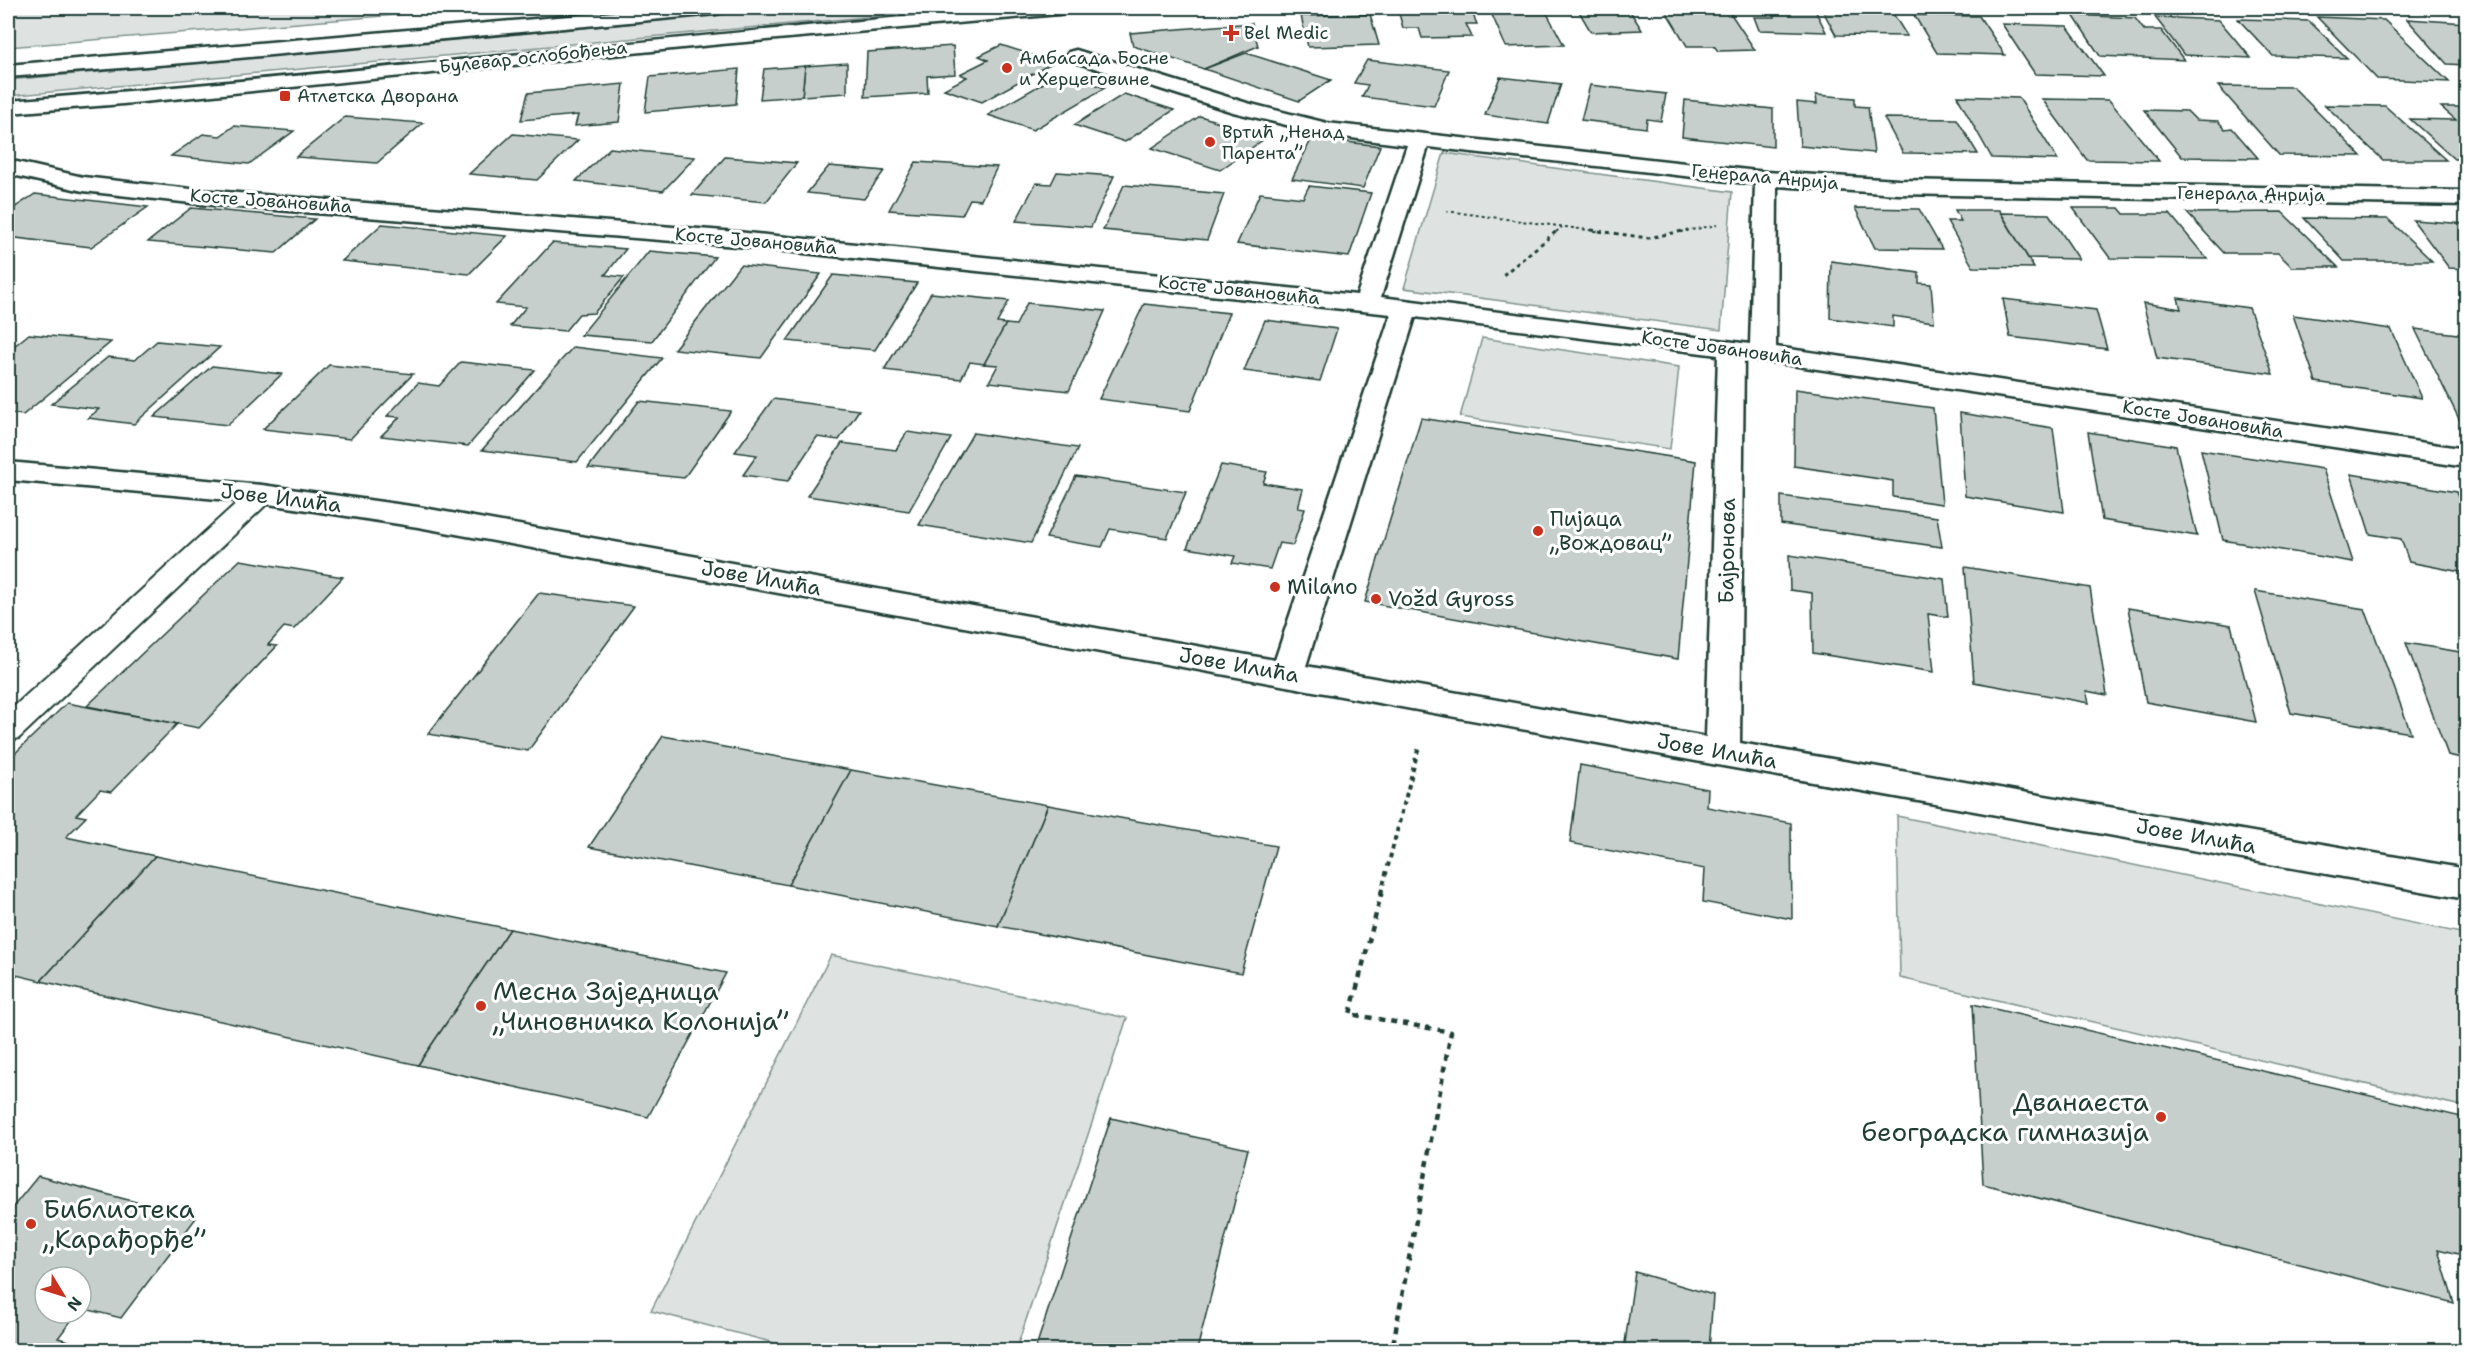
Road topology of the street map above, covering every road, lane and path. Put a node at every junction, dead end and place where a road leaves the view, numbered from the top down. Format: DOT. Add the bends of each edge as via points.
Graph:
graph roads {
  1 [pos="716,8"];
  2 [pos="1059,8"];
  3 [pos="1076,56"];
  4 [pos="8,71"];
  5 [pos="8,107"];
  6 [pos="1419,140"];
  7 [pos="8,167"];
  8 [pos="1766,179"];
  9 [pos="2466,198"];
  10 [pos="1398,205"];
  11 [pos="1765,215"];
  12 [pos="1563,227"];
  13 [pos="1367,303"];
  14 [pos="1406,308"];
  15 [pos="1453,314"];
  16 [pos="1731,349"];
  17 [pos="1763,353"];
  18 [pos="2466,459"];
  19 [pos="8,471"];
  20 [pos="262,494"];
  21 [pos="1287,674"];
  22 [pos="1431,699"];
  23 [pos="8,730"];
  24 [pos="1723,753"];
  25 [pos="2466,884"];
  26 [pos="1392,1350"];
  1 -- 4 [label="street, Булевар ослобођења"];
  2 -- 5 [label="street, Булевар ослобођења"];
  3 -- 6 [label="street, Генерала Анрија" via="1286,120"];
  6 -- 8 [label="street, Генерала Анрија"];
  6 -- 10 [label="street"];
  7 -- 13 [label="street, Косте Јовановића" via="83,184 200,197 737,239"];
  8 -- 9 [label="street, Генерала Анрија" via="1898,187"];
  8 -- 11 [label="street"];
  10 -- 12 [label="path"];
  10 -- 13 [label="street"];
  11 -- 12 [label="path" via="1648,238"];
  11 -- 17 [label="street"];
  12 -- 15 [label="path"];
  13 -- 14 [label="street, Косте Јовановића"];
  14 -- 15 [label="street, Косте Јовановића"];
  14 -- 21 [label="street"];
  15 -- 16 [label="street, Косте Јовановића"];
  16 -- 17 [label="street, Косте Јовановића"];
  16 -- 24 [label="street, Бајронова"];
  17 -- 18 [label="street, Косте Јовановића"];
  19 -- 20 [label="street, Јове Илића"];
  20 -- 21 [label="street, Јове Илића" via="418,517"];
  20 -- 23 [label="lane"];
  21 -- 22 [label="street, Јове Илића"];
  22 -- 24 [label="street, Јове Илића"];
  22 -- 26 [label="path" via="1350,1014 1451,1032"];
  24 -- 25 [label="street, Јове Илића"];
}
